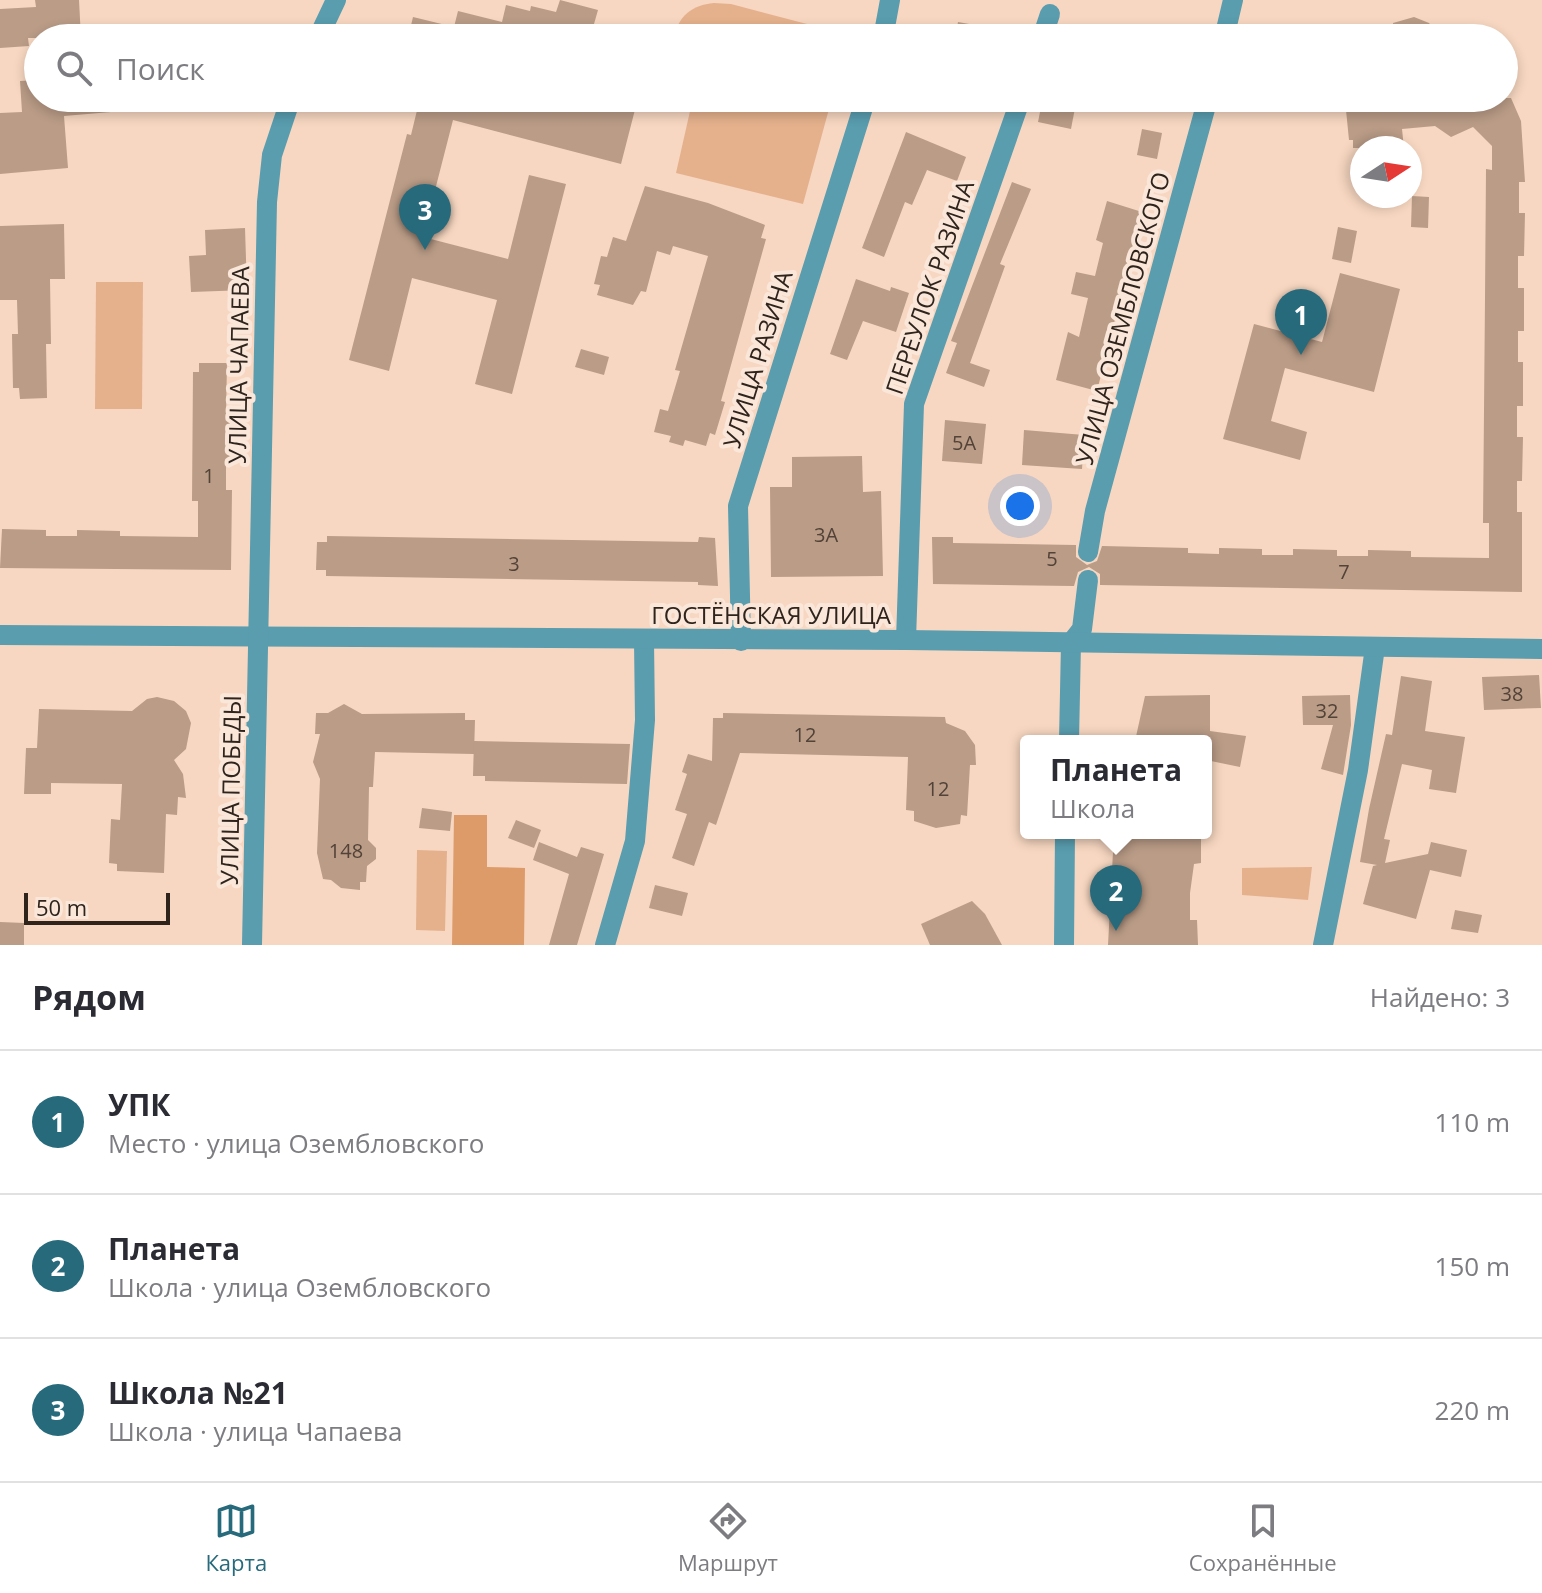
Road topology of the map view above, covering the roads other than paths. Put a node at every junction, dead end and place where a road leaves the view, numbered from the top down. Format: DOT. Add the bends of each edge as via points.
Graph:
graph roads {
  1 [pos="336,0"];
  2 [pos="890,0"];
  3 [pos="1233,0"];
  4 [pos="1050,14"];
  5 [pos="325,24"];
  6 [pos="886,24"];
  7 [pos="1047,24"];
  8 [pos="1227,24"];
  9 [pos="286,112"];
  10 [pos="862,112"];
  11 [pos="1016,112"];
  12 [pos="1204,112"];
  13 [pos="1088,552"];
  14 [pos="1088,580"];
  15 [pos="0,635"];
  16 [pos="259,636"];
  17 [pos="644,640"];
  18 [pos="906,640"];
  19 [pos="741,641"];
  20 [pos="1071,643"];
  21 [pos="1375,647"];
  22 [pos="1542,649"];
  23 [pos="1069,735"];
  24 [pos="1065,839"];
  25 [pos="252,945"];
  26 [pos="605,945"];
  27 [pos="1064,945"];
  28 [pos="1323,945"];
  1 -- 5 [label="street"];
  2 -- 6 [label="street"];
  3 -- 8 [label="street"];
  4 -- 7 [label="street"];
  9 -- 16 [label="street, УЛИЦА ЧАПАЕВА" via="272,155 267,202"];
  10 -- 19 [label="street, УЛИЦА РАЗИНА" via="738,506"];
  11 -- 18 [label="street, ПЕРЕУЛОК РАЗИНА" via="914,404"];
  12 -- 13 [label="street, УЛИЦА ОЗЕМБЛОВСКОГО"];
  14 -- 20 [label="street" via="1082,629"];
  15 -- 16 [label="street, ГОСТЁНСКАЯ УЛИЦА"];
  16 -- 17 [label="street, ГОСТЁНСКАЯ УЛИЦА"];
  16 -- 25 [label="street, УЛИЦА ПОБЕДЫ"];
  17 -- 19 [label="street, ГОСТЁНСКАЯ УЛИЦА"];
  17 -- 26 [label="street" via="645,720 635,841"];
  18 -- 19 [label="street, ГОСТЁНСКАЯ УЛИЦА"];
  18 -- 20 [label="street, ГОСТЁНСКАЯ УЛИЦА"];
  20 -- 21 [label="street, ГОСТЁНСКАЯ УЛИЦА"];
  20 -- 23 [label="street"];
  21 -- 22 [label="street, ГОСТЁНСКАЯ УЛИЦА"];
  21 -- 28 [label="street" via="1358,770"];
  24 -- 27 [label="street"];
}
